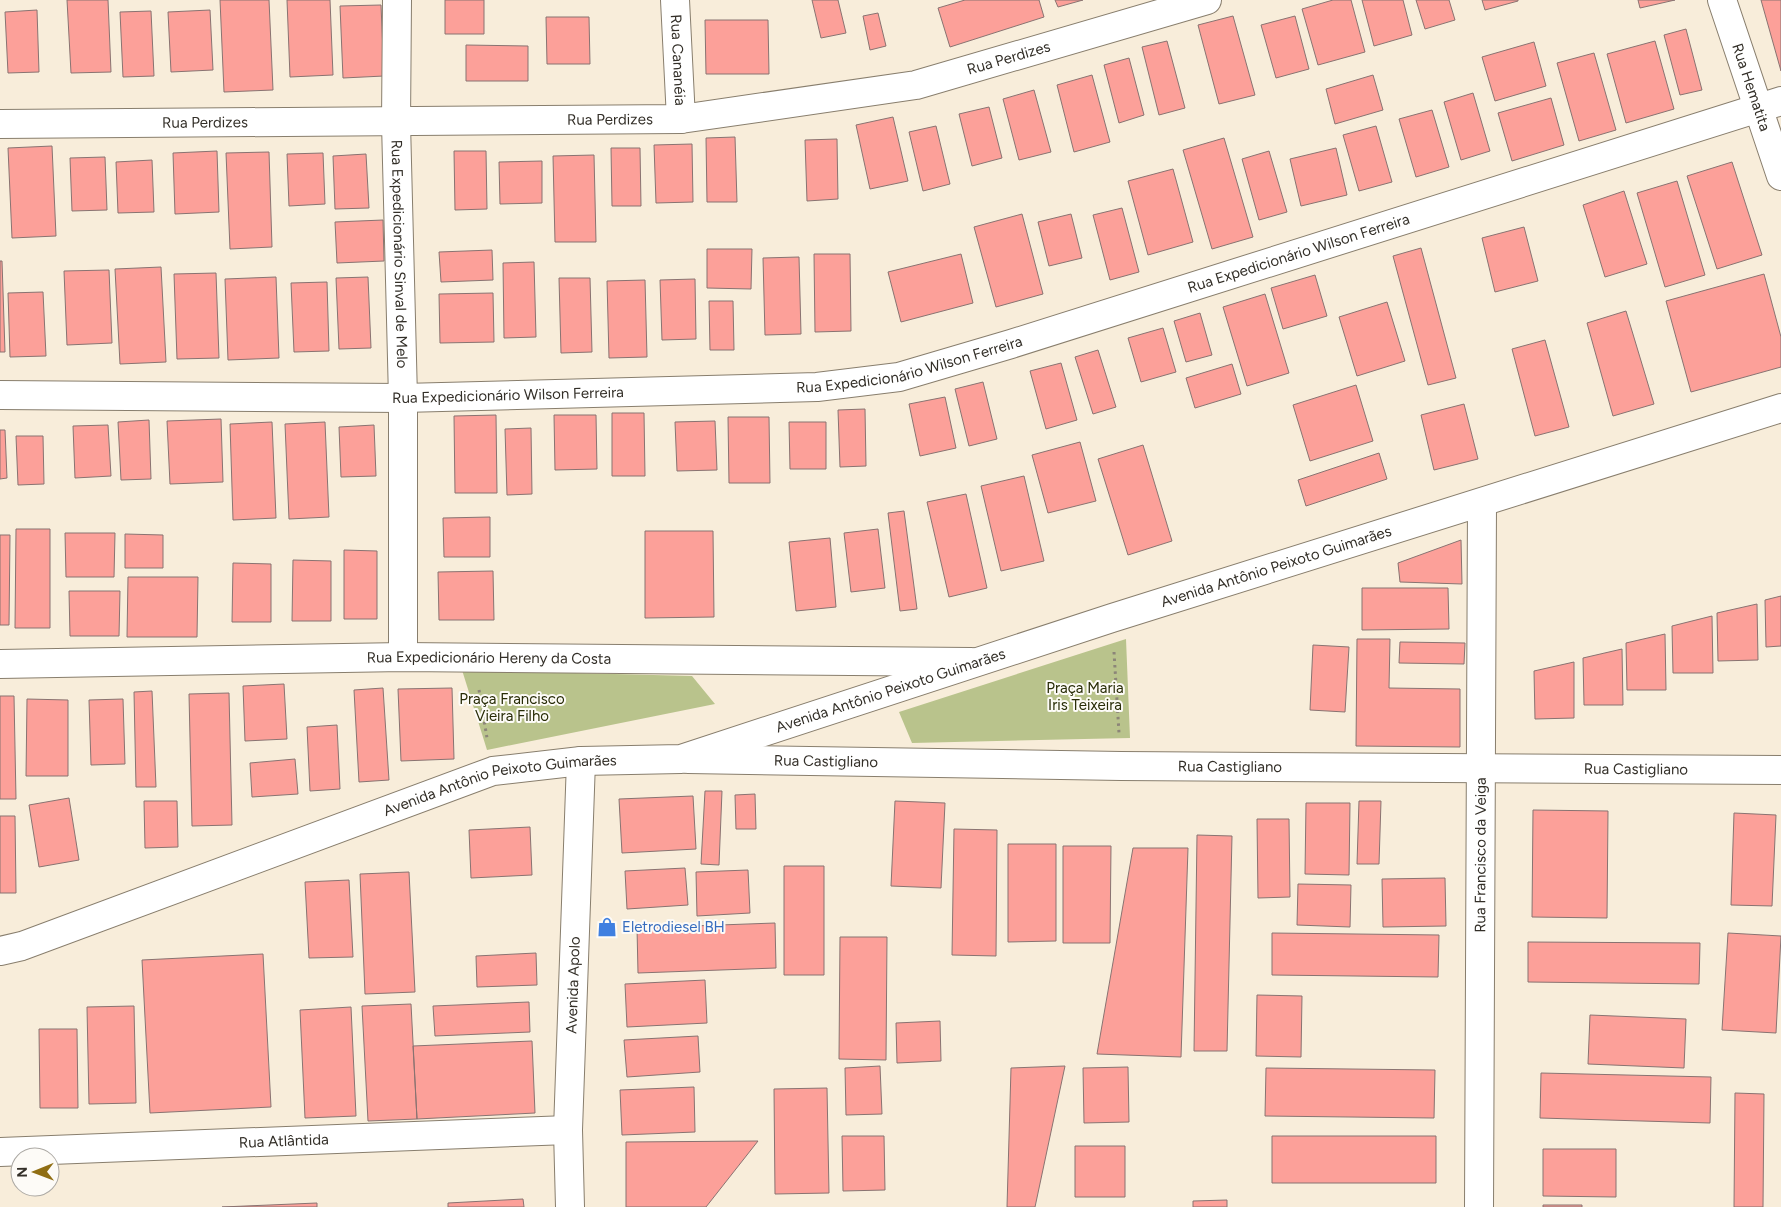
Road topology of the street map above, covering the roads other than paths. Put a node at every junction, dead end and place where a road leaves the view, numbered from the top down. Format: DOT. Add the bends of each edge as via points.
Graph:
graph roads {
  1 [pos="397,0"];
  2 [pos="675,0"];
  3 [pos="1207,0"];
  4 [pos="1722,0"];
  5 [pos="1769,104"];
  6 [pos="680,119"];
  7 [pos="396,123"];
  8 [pos="0,124"];
  9 [pos="1781,176"];
  10 [pos="0,395"];
  11 [pos="403,398"];
  12 [pos="1781,408"];
  13 [pos="1482,503"];
  14 [pos="403,657"];
  15 [pos="977,662"];
  16 [pos="0,664"];
  17 [pos="681,759"];
  18 [pos="581,762"];
  19 [pos="1482,768"];
  20 [pos="1781,770"];
  21 [pos="0,951"];
  22 [pos="568,1130"];
  23 [pos="0,1152"];
  24 [pos="570,1207"];
  25 [pos="1480,1207"];
  1 -- 7 [label="street, Rua Expedicionário Sinval de Melo"];
  2 -- 6 [label="street, Rua Cananéia"];
  3 -- 6 [label="street, Rua Perdizes" via="916,85"];
  4 -- 5 [label="street, Rua Hematita"];
  5 -- 9 [label="street, Rua Hematita"];
  5 -- 11 [label="street, Rua Expedicionário Wilson Ferreira" via="898,377 817,387"];
  6 -- 7 [label="street, Rua Perdizes"];
  7 -- 8 [label="street, Rua Perdizes"];
  7 -- 11 [label="street, Rua Expedicionário Sinval de Melo"];
  10 -- 11 [label="street, Rua Expedicionário Wilson Ferreira"];
  11 -- 14 [label="street, Rua Expedicionário Sinval de Melo"];
  12 -- 13 [label="street, Avenida Antônio Peixoto Guimarães"];
  13 -- 15 [label="street, Avenida Antônio Peixoto Guimarães"];
  13 -- 19 [label="street, Rua Francisco da Veiga"];
  14 -- 15 [label="street, Rua Expedicionário Hereny da Costa"];
  14 -- 16 [label="street, Rua Expedicionário Hereny da Costa"];
  15 -- 17 [label="street, Avenida Antônio Peixoto Guimarães"];
  17 -- 18 [label="street, Avenida Antônio Peixoto Guimarães"];
  17 -- 19 [label="street, Rua Castigliano"];
  18 -- 21 [label="street, Avenida Antônio Peixoto Guimarães" via="493,771 22,946"];
  18 -- 22 [label="street, Avenida Apolo"];
  19 -- 20 [label="street, Rua Castigliano"];
  19 -- 25 [label="street, Rua Francisco da Veiga"];
  22 -- 23 [label="street, Rua Atlântida"];
  22 -- 24 [label="street, Avenida Apolo"];
}
